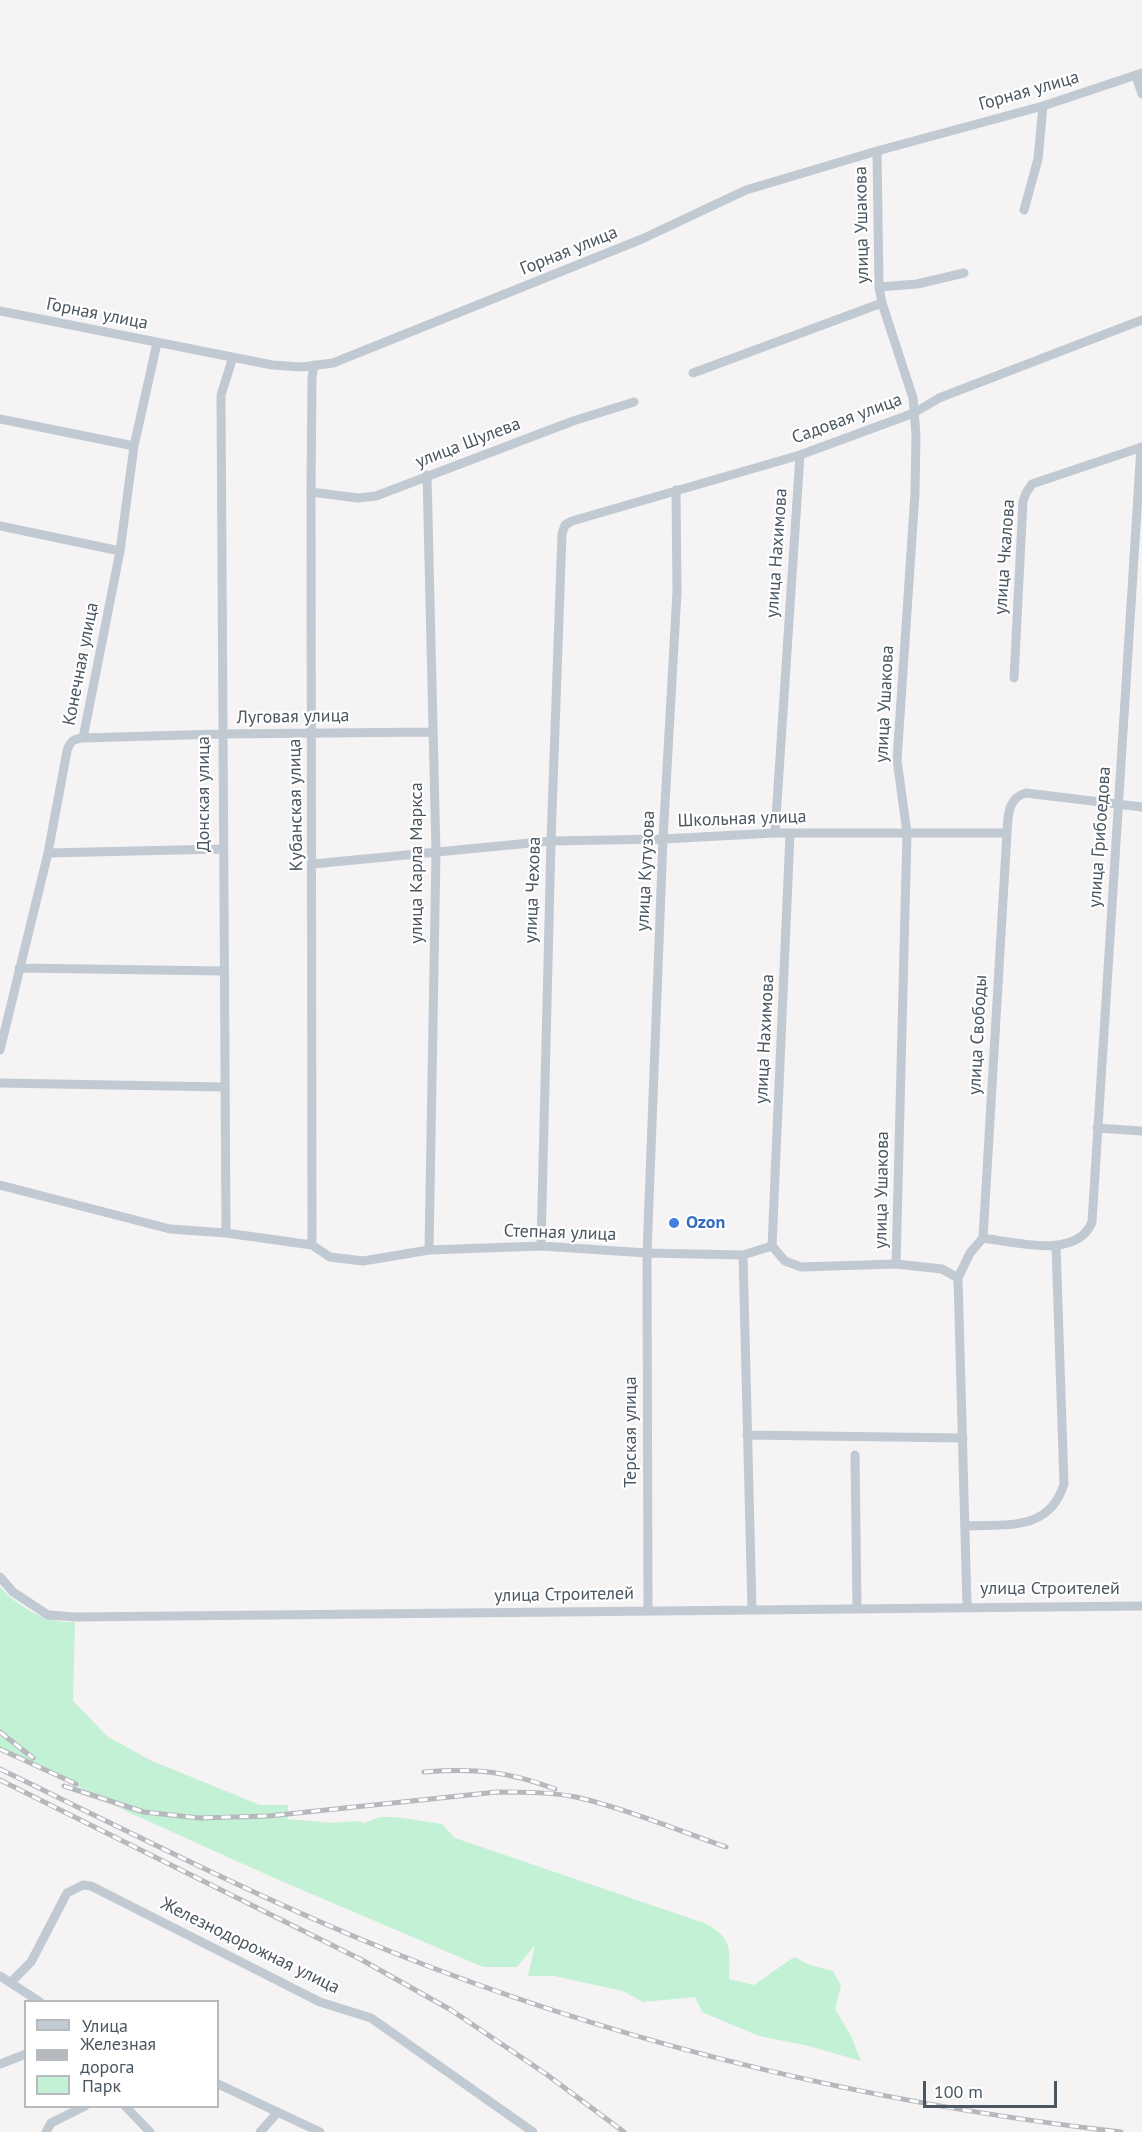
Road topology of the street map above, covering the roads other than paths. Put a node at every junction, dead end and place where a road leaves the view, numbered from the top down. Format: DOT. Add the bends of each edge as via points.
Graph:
graph roads {
  1 [pos="1139,75"];
  2 [pos="1142,94"];
  3 [pos="1043,106"];
  4 [pos="877,151"];
  5 [pos="1024,210"];
  6 [pos="964,273"];
  7 [pos="879,287"];
  8 [pos="882,303"];
  9 [pos="0,311"];
  10 [pos="1142,320"];
  11 [pos="157,342"];
  12 [pos="233,357"];
  13 [pos="314,365"];
  14 [pos="693,373"];
  15 [pos="634,402"];
  16 [pos="914,413"];
  17 [pos="0,419"];
  18 [pos="134,446"];
  19 [pos="1142,447"];
  20 [pos="800,455"];
  21 [pos="427,476"];
  22 [pos="676,490"];
  23 [pos="311,492"];
  24 [pos="0,526"];
  25 [pos="562,534"];
  26 [pos="120,551"];
  27 [pos="1014,678"];
  28 [pos="433,732"];
  29 [pos="311,733"];
  30 [pos="220,734"];
  31 [pos="83,738"];
  32 [pos="1119,805"];
  33 [pos="1142,807"];
  34 [pos="775,833"];
  35 [pos="790,833"];
  36 [pos="907,833"];
  37 [pos="1006,833"];
  38 [pos="663,839"];
  39 [pos="551,841"];
  40 [pos="221,849"];
  41 [pos="48,853"];
  42 [pos="436,853"];
  43 [pos="313,864"];
  44 [pos="19,968"];
  45 [pos="225,971"];
  46 [pos="0,1050"];
  47 [pos="0,1083"];
  48 [pos="224,1087"];
  49 [pos="1097,1128"];
  50 [pos="1142,1131"];
  51 [pos="0,1185"];
  52 [pos="226,1233"];
  53 [pos="983,1238"];
  54 [pos="312,1245"];
  55 [pos="541,1246"];
  56 [pos="772,1246"];
  57 [pos="1056,1246"];
  58 [pos="429,1250"];
  59 [pos="647,1253"];
  60 [pos="743,1255"];
  61 [pos="896,1264"];
  62 [pos="958,1278"];
  63 [pos="747,1435"];
  64 [pos="963,1438"];
  65 [pos="855,1455"];
  66 [pos="966,1526"];
  67 [pos="0,1577"];
  68 [pos="967,1606"];
  69 [pos="1142,1606"];
  70 [pos="857,1608"];
  71 [pos="648,1610"];
  72 [pos="752,1610"];
  73 [pos="0,1976"];
  74 [pos="11,1982"];
  75 [pos="35,2000"];
  76 [pos="24,2055"];
  77 [pos="0,2064"];
  78 [pos="219,2084"];
  79 [pos="81,2108"];
  80 [pos="127,2108"];
  81 [pos="278,2112"];
  82 [pos="46,2132"];
  83 [pos="150,2132"];
  84 [pos="260,2132"];
  85 [pos="320,2132"];
  86 [pos="533,2132"];
  1 -- 2 [label="street"];
  1 -- 3 [label="street, Горная улица"];
  3 -- 4 [label="street, Горная улица"];
  3 -- 5 [label="street" via="1038,159"];
  4 -- 7 [label="street, улица Ушакова"];
  4 -- 13 [label="street, Горная улица" via="746,190 642,239 522,288 358,354"];
  6 -- 7 [label="street" via="917,284"];
  7 -- 8 [label="street, улица Ушакова"];
  8 -- 14 [label="street"];
  8 -- 16 [label="street, улица Ушакова" via="913,398"];
  9 -- 11 [label="street, Горная улица"];
  10 -- 16 [label="street, Садовая улица" via="939,398"];
  11 -- 12 [label="street, Горная улица"];
  11 -- 18 [label="street, Конечная улица"];
  12 -- 13 [label="street, Горная улица" via="302,367"];
  12 -- 30 [label="street, Донская улица" via="221,395"];
  13 -- 23 [label="street, Кубанская улица"];
  15 -- 21 [label="street, улица Шулева"];
  16 -- 20 [label="street, Садовая улица"];
  16 -- 36 [label="street, улица Ушакова" via="915,493 897,760"];
  17 -- 18 [label="street"];
  18 -- 26 [label="street, Конечная улица"];
  19 -- 27 [label="street, улица Чкалова" via="1032,484 1026,493"];
  19 -- 32 [label="street, улица Грибоедова"];
  20 -- 22 [label="street, Садовая улица"];
  20 -- 34 [label="street, улица Нахимова"];
  21 -- 23 [label="street, улица Шулева" via="376,496 358,498"];
  21 -- 28 [label="street, улица Карла Маркса"];
  22 -- 25 [label="street, Садовая улица" via="572,520"];
  22 -- 38 [label="street, улица Кутузова" via="677,592"];
  23 -- 29 [label="street, Кубанская улица"];
  24 -- 26 [label="street"];
  25 -- 39 [label="street, улица Чехова"];
  26 -- 31 [label="street, Конечная улица"];
  28 -- 29 [label="street, Луговая улица"];
  28 -- 42 [label="street, улица Карла Маркса"];
  29 -- 30 [label="street, Луговая улица"];
  29 -- 43 [label="street, Кубанская улица"];
  30 -- 31 [label="street, Луговая улица"];
  30 -- 40 [label="street, Донская улица"];
  31 -- 41 [label="street, Конечная улица" via="70,742 67,751"];
  32 -- 33 [label="street"];
  32 -- 37 [label="street" via="1020,794 1011,803"];
  32 -- 49 [label="street, улица Грибоедова"];
  34 -- 35 [label="street, Школьная улица"];
  34 -- 38 [label="street, Школьная улица"];
  35 -- 36 [label="street, Школьная улица"];
  35 -- 56 [label="street, улица Нахимова"];
  36 -- 37 [label="street, Школьная улица"];
  36 -- 61 [label="street, улица Ушакова"];
  37 -- 53 [label="street, улица Свободы"];
  38 -- 39 [label="street, Школьная улица"];
  38 -- 59 [label="street, улица Кутузова"];
  39 -- 42 [label="street, Школьная улица"];
  39 -- 55 [label="street, улица Чехова"];
  40 -- 41 [label="street"];
  40 -- 45 [label="street, Донская улица"];
  41 -- 44 [label="street, Конечная улица"];
  42 -- 43 [label="street, Школьная улица"];
  42 -- 58 [label="street, улица Карла Маркса"];
  43 -- 54 [label="street, Кубанская улица"];
  44 -- 45 [label="street"];
  44 -- 46 [label="street, Конечная улица"];
  45 -- 48 [label="street, Донская улица"];
  47 -- 48 [label="street"];
  48 -- 52 [label="street, Донская улица"];
  49 -- 50 [label="street"];
  49 -- 57 [label="street, улица Грибоедова" via="1092,1222 1075,1241"];
  51 -- 52 [label="street, Степная улица" via="170,1229"];
  52 -- 54 [label="street, Степная улица"];
  53 -- 57 [label="street"];
  53 -- 62 [label="street" via="970,1253"];
  54 -- 58 [label="street, Степная улица" via="330,1257 363,1261"];
  55 -- 58 [label="street, Степная улица"];
  55 -- 59 [label="street, Степная улица"];
  56 -- 60 [label="street, Степная улица"];
  56 -- 61 [label="street" via="785,1261 801,1267"];
  57 -- 66 [label="street" via="1065,1474 1061,1494 1049,1511 1031,1522"];
  59 -- 60 [label="street, Степная улица"];
  59 -- 71 [label="street, Терская улица"];
  60 -- 63 [label="street"];
  61 -- 62 [label="street" via="942,1269"];
  62 -- 64 [label="street"];
  63 -- 64 [label="street"];
  63 -- 72 [label="street"];
  64 -- 66 [label="street"];
  65 -- 70 [label="street"];
  66 -- 68 [label="street"];
  67 -- 71 [label="street, улица Строителей" via="13,1592 48,1616"];
  68 -- 69 [label="street, улица Строителей"];
  68 -- 70 [label="street, улица Строителей"];
  70 -- 72 [label="street, улица Строителей"];
  71 -- 72 [label="street, улица Строителей"];
  73 -- 74 [label="street"];
  74 -- 75 [label="street"];
  74 -- 86 [label="street, Железнодорожная улица" via="31,1962 67,1893 83,1885 91,1886 320,2002 371,2018"];
  76 -- 77 [label="street"];
  78 -- 81 [label="street"];
  79 -- 82 [label="street" via="51,2123"];
  80 -- 83 [label="street"];
  81 -- 84 [label="street"];
  81 -- 85 [label="street"];
}
